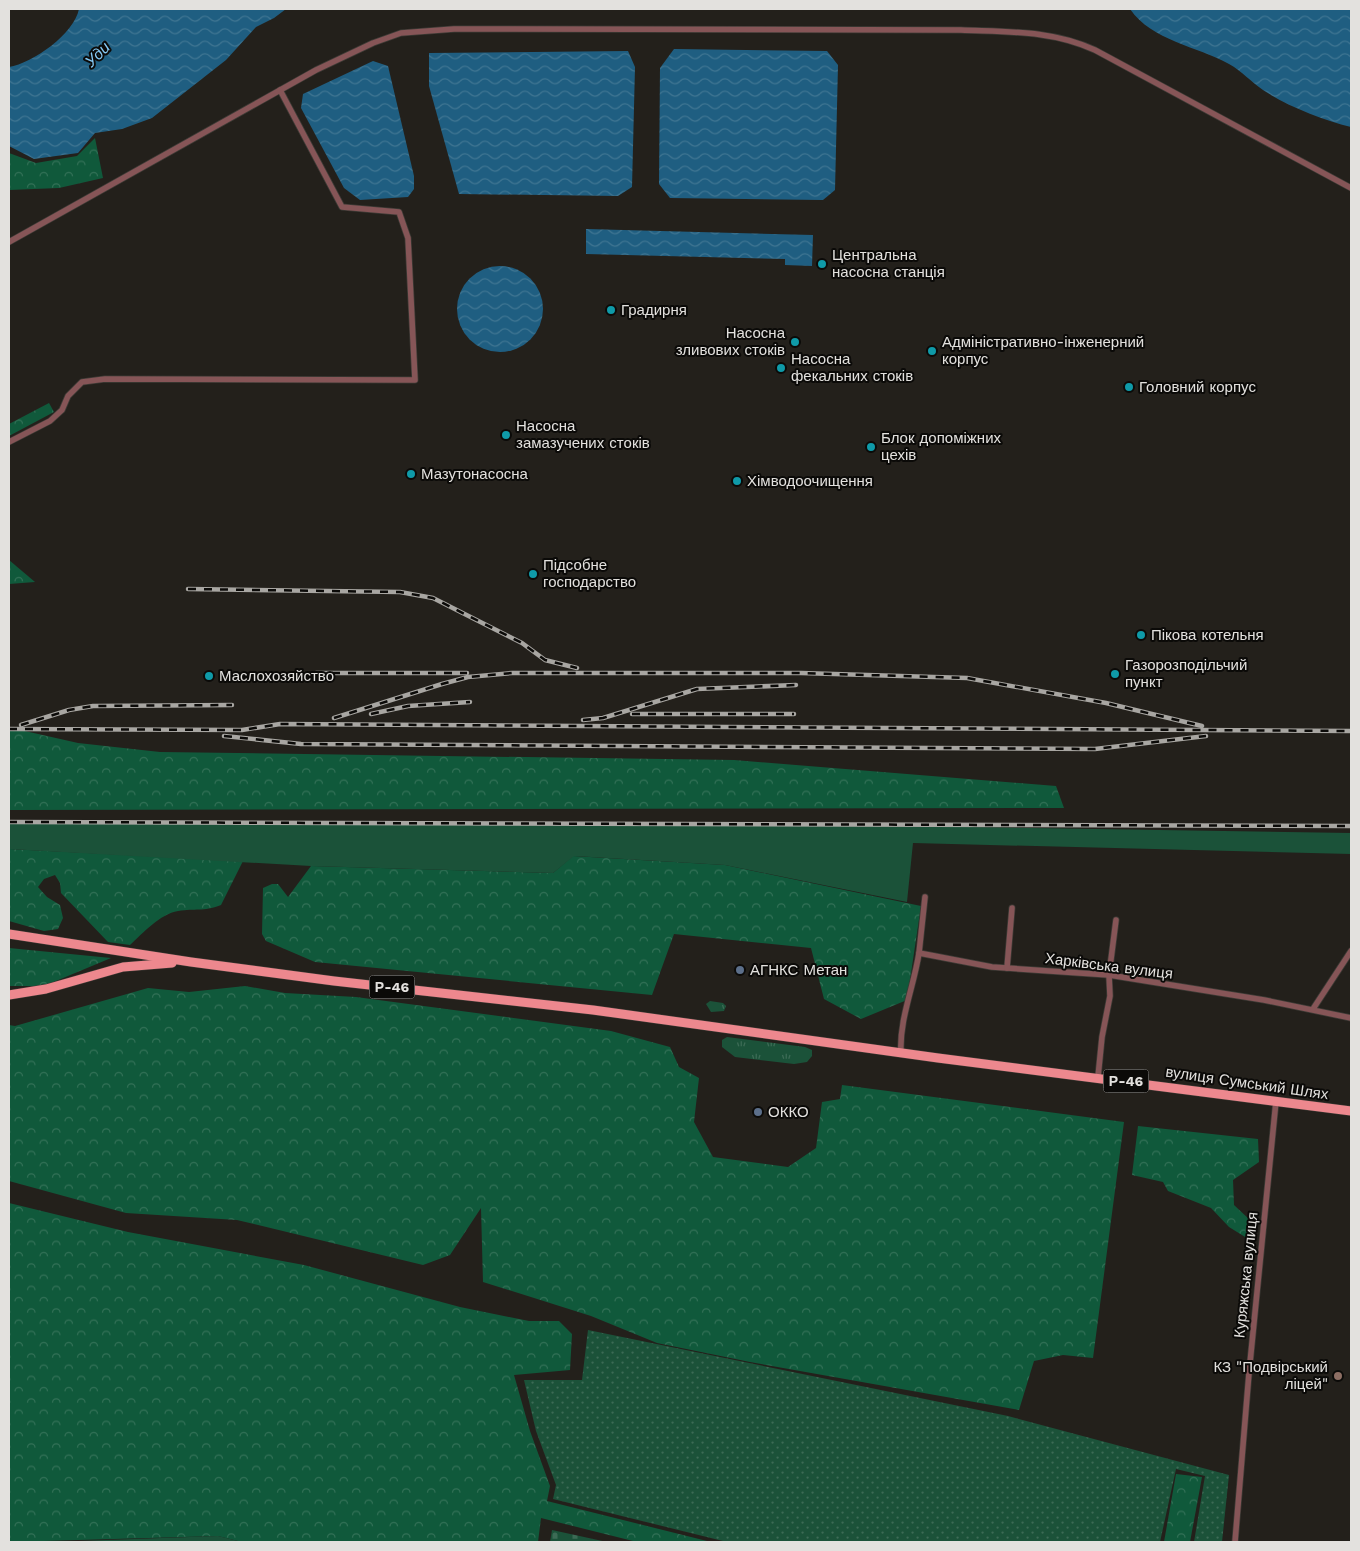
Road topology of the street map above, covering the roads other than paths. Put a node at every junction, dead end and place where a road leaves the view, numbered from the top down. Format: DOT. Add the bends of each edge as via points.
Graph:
graph roads {
  1 [pos="280,90"];
  2 [pos="1351,188"];
  3 [pos="9,242"];
  4 [pos="9,442"];
  5 [pos="925,897"];
  6 [pos="1012,908"];
  7 [pos="1116,920"];
  8 [pos="9,934"];
  9 [pos="1351,951"];
  10 [pos="919,953"];
  11 [pos="191,962"];
  12 [pos="1007,968"];
  13 [pos="1110,975"];
  14 [pos="9,995"];
  15 [pos="1313,1009"];
  16 [pos="1351,1018"];
  17 [pos="901,1053"];
  18 [pos="1098,1077"];
  19 [pos="1276,1101"];
  20 [pos="1351,1111"];
  21 [pos="1235,1542"];
  1 -- 2 [label="street" via="373,43 410,33 454,30 961,30 1030,33 1057,36 1095,50"];
  1 -- 3 [label="street"];
  1 -- 4 [label="street" via="342,206 399,212 408,238 415,380 105,379 82,382 50,421"];
  5 -- 10 [label="street"];
  6 -- 12 [label="street"];
  7 -- 13 [label="street"];
  8 -- 11 [label="main road, Р-46"];
  9 -- 15 [label="street"];
  10 -- 12 [label="street, Харківська вулиця"];
  10 -- 17 [label="street" via="916,980 900,1034"];
  11 -- 14 [label="main road, Р-46" via="123,967 46,989"];
  11 -- 17 [label="main road, Р-46" via="593,1010"];
  12 -- 13 [label="street, Харківська вулиця"];
  13 -- 15 [label="street, Харківська вулиця"];
  13 -- 18 [label="street"];
  15 -- 16 [label="street, Харківська вулиця"];
  17 -- 18 [label="main road, вулиця Сумський Шлях / Р-46"];
  18 -- 19 [label="main road, вулиця Сумський Шлях / Р-46"];
  19 -- 20 [label="main road, вулиця Сумський Шлях / Р-46"];
  19 -- 21 [label="street, Куряжська вулиця"];
}
